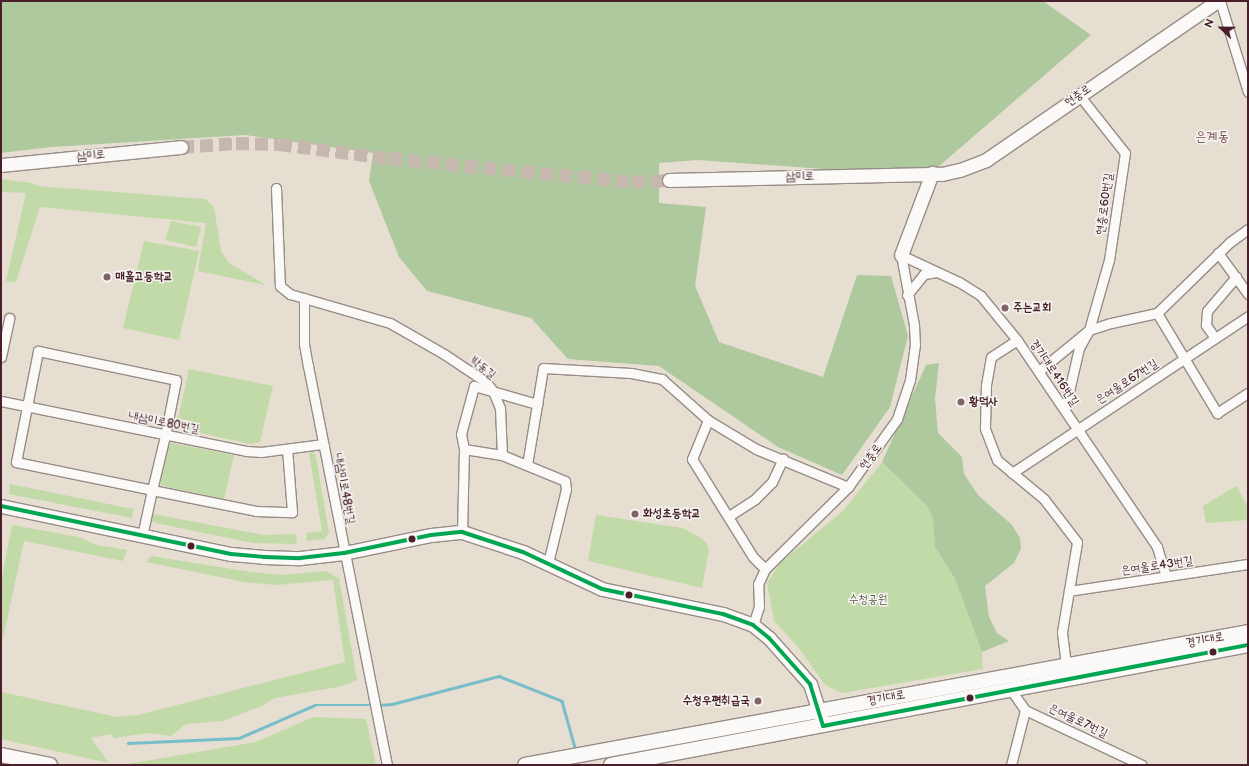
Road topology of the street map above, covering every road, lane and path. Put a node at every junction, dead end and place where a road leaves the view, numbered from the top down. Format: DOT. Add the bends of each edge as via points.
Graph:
graph roads {
  1 [pos="1217,1"];
  2 [pos="1220,1"];
  3 [pos="1248,92"];
  4 [pos="1079,95"];
  5 [pos="181,147"];
  6 [pos="1,165"];
  7 [pos="932,173"];
  8 [pos="669,180"];
  9 [pos="276,188"];
  10 [pos="1248,229"];
  11 [pos="1218,253"];
  12 [pos="901,255"];
  13 [pos="937,272"];
  14 [pos="1236,277"];
  15 [pos="1248,294"];
  16 [pos="907,295"];
  17 [pos="304,298"];
  18 [pos="1157,312"];
  19 [pos="1248,316"];
  20 [pos="9,318"];
  21 [pos="1089,330"];
  22 [pos="1215,338"];
  23 [pos="1017,340"];
  24 [pos="1,357"];
  25 [pos="1183,360"];
  26 [pos="1039,371"];
  27 [pos="493,392"];
  28 [pos="1248,393"];
  29 [pos="1,401"];
  30 [pos="537,404"];
  31 [pos="27,406"];
  32 [pos="1064,408"];
  33 [pos="708,420"];
  34 [pos="1078,429"];
  35 [pos="165,436"];
  36 [pos="323,444"];
  37 [pos="287,449"];
  38 [pos="464,449"];
  39 [pos="502,455"];
  40 [pos="783,458"];
  41 [pos="527,465"];
  42 [pos="1012,473"];
  43 [pos="848,487"];
  44 [pos="152,490"];
  45 [pos="1,506"];
  46 [pos="729,516"];
  47 [pos="462,532"];
  48 [pos="142,536"];
  49 [pos="344,554"];
  50 [pos="548,563"];
  51 [pos="1248,564"];
  52 [pos="765,569"];
  53 [pos="1166,576"];
  54 [pos="1069,591"];
  55 [pos="753,625"];
  56 [pos="1248,632"];
  57 [pos="1248,645"];
  58 [pos="1066,665"];
  59 [pos="1011,690"];
  60 [pos="820,710"];
  61 [pos="1025,710"];
  62 [pos="823,726"];
  63 [pos="1,755"];
  64 [pos="50,765"];
  65 [pos="387,765"];
  66 [pos="525,765"];
  67 [pos="611,765"];
  68 [pos="1011,765"];
  69 [pos="1142,765"];
  1 -- 4 [label="street, 현충로"];
  2 -- 3 [label="street"];
  4 -- 7 [label="street, 현충로" via="986,160 960,170"];
  4 -- 21 [label="street, 현충로60번길" via="1125,153 1109,260"];
  5 -- 6 [label="street, 삼미로"];
  7 -- 8 [label="street, 삼미로"];
  7 -- 12 [label="street"];
  9 -- 17 [label="street, 박동길" via="280,286 290,294"];
  10 -- 11 [label="street"];
  11 -- 14 [label="street"];
  11 -- 18 [label="street"];
  12 -- 13 [label="street"];
  12 -- 16 [label="street, 현충로"];
  13 -- 16 [label="street" via="924,274"];
  13 -- 23 [label="street" via="981,296"];
  14 -- 15 [label="street"];
  14 -- 22 [label="street" via="1207,311 1206,325"];
  16 -- 43 [label="street, 현충로" via="914,325 915,345 910,380 897,419"];
  17 -- 27 [label="street, 박동길" via="359,313 404,330 486,382"];
  17 -- 36 [label="street, 내삼미로48번길" via="304,344"];
  18 -- 21 [label="street" via="1111,322"];
  18 -- 25 [label="street"];
  19 -- 22 [label="street, 은여울로67번길"];
  20 -- 24 [label="street"];
  21 -- 26 [label="street"];
  21 -- 32 [label="street, 현충로60번길" via="1079,348"];
  22 -- 25 [label="street, 은여울로67번길"];
  23 -- 26 [label="street, 경기대로416번길"];
  23 -- 42 [label="street, 경기대로416번길" via="991,357 986,385 985,428 997,460"];
  25 -- 28 [label="street" via="1217,413"];
  25 -- 34 [label="street, 은여울로67번길"];
  26 -- 32 [label="street, 경기대로416번길"];
  27 -- 30 [label="street"];
  27 -- 38 [label="street" via="474,386 461,434"];
  27 -- 39 [label="street, 박동길" via="500,408"];
  29 -- 31 [label="street, 내삼미로80번길"];
  30 -- 33 [label="street" via="543,368 631,373 662,379"];
  30 -- 41 [label="street"];
  31 -- 35 [label="street, 내삼미로80번길"];
  31 -- 35 [label="street" via="38,351 176,380"];
  31 -- 44 [label="street" via="16,462"];
  32 -- 34 [label="street, 경기대로416번길"];
  33 -- 40 [label="street" via="756,449"];
  33 -- 46 [label="street" via="692,459"];
  34 -- 42 [label="street, 은여울로67번길"];
  34 -- 53 [label="street, 경기대로416번길" via="1157,547"];
  35 -- 37 [label="street, 내삼미로80번길" via="246,451"];
  35 -- 44 [label="street"];
  36 -- 37 [label="street, 내삼미로80번길"];
  36 -- 49 [label="street, 내삼미로48번길"];
  37 -- 44 [label="street" via="292,512 256,511"];
  38 -- 39 [label="street"];
  38 -- 47 [label="street"];
  39 -- 41 [label="street"];
  40 -- 43 [label="street"];
  40 -- 46 [label="street" via="772,482 756,499"];
  41 -- 50 [label="street" via="565,481 566,488"];
  42 -- 54 [label="street, 경기대로416번길" via="1044,499 1077,542"];
  43 -- 52 [label="street, 현충로"];
  44 -- 48 [label="street"];
  45 -- 48 [label="street"];
  46 -- 52 [label="street" via="753,557"];
  47 -- 49 [label="street" via="431,535"];
  47 -- 50 [label="street"];
  48 -- 49 [label="street" via="231,554 264,557 300,558"];
  49 -- 65 [label="street, 내삼미로48번길"];
  50 -- 55 [label="street" via="602,589 723,614"];
  51 -- 53 [label="street, 은여울로43번길"];
  52 -- 55 [label="street, 현충로" via="758,584 758,607"];
  53 -- 54 [label="street, 은여울로43번길"];
  54 -- 58 [label="street, 경기대로416번길" via="1062,632"];
  55 -- 60 [label="street" via="769,638 810,684"];
  56 -- 58 [label="main road, 경기대로"];
  57 -- 59 [label="main road, 경기대로"];
  58 -- 60 [label="main road, 경기대로"];
  59 -- 61 [label="street, 은여울로7번길"];
  59 -- 62 [label="main road, 경기대로"];
  60 -- 62 [label="street"];
  60 -- 66 [label="main road, 경기대로"];
  61 -- 68 [label="street"];
  61 -- 69 [label="street, 은여울로7번길"];
  62 -- 67 [label="main road, 경기대로"];
  63 -- 64 [label="main road"];
}
